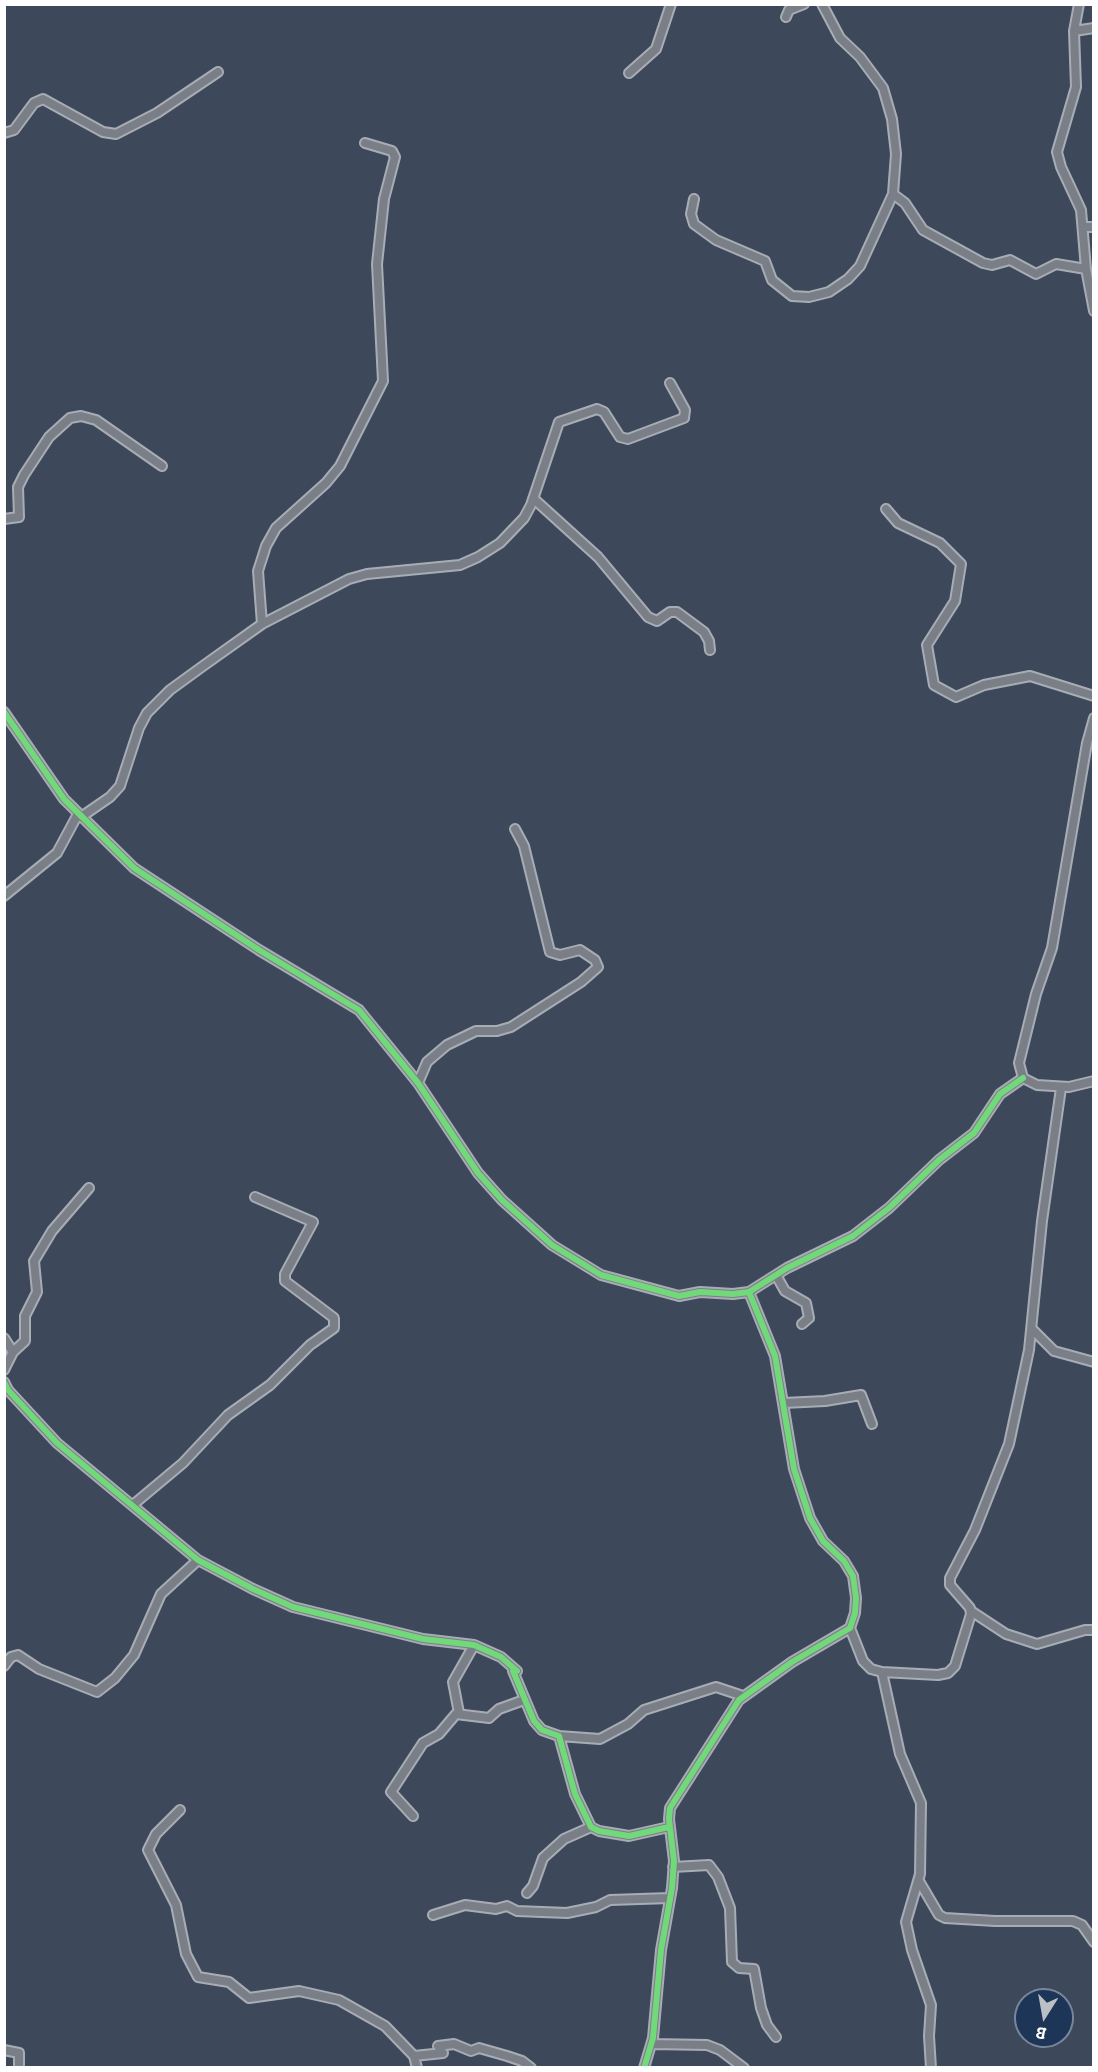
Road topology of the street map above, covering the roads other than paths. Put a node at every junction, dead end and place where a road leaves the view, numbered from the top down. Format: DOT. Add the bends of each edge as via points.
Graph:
graph roads {
  1 [pos="671,4"];
  2 [pos="804,4"];
  3 [pos="822,4"];
  4 [pos="1079,4"];
  5 [pos="786,16"];
  6 [pos="1094,28"];
  7 [pos="1074,31"];
  8 [pos="218,72"];
  9 [pos="629,73"];
  10 [pos="4,133"];
  11 [pos="365,143"];
  12 [pos="893,194"];
  13 [pos="694,199"];
  14 [pos="1083,227"];
  15 [pos="1094,227"];
  16 [pos="1086,269"];
  17 [pos="1094,311"];
  18 [pos="670,383"];
  19 [pos="162,466"];
  20 [pos="534,499"];
  21 [pos="886,509"];
  22 [pos="4,519"];
  23 [pos="262,624"];
  24 [pos="710,650"];
  25 [pos="1094,696"];
  26 [pos="4,712"];
  27 [pos="1094,718"];
  28 [pos="80,815"];
  29 [pos="515,829"];
  30 [pos="4,896"];
  31 [pos="1023,1078"];
  32 [pos="1094,1082"];
  33 [pos="418,1083"];
  34 [pos="1061,1088"];
  35 [pos="89,1188"];
  36 [pos="255,1197"];
  37 [pos="776,1275"];
  38 [pos="749,1292"];
  39 [pos="802,1324"];
  40 [pos="1032,1329"];
  41 [pos="4,1338"];
  42 [pos="13,1352"];
  43 [pos="1094,1362"];
  44 [pos="4,1370"];
  45 [pos="4,1382"];
  46 [pos="784,1403"];
  47 [pos="872,1424"];
  48 [pos="134,1504"];
  49 [pos="198,1560"];
  50 [pos="971,1611"];
  51 [pos="850,1628"];
  52 [pos="1094,1630"];
  53 [pos="474,1645"];
  54 [pos="4,1666"];
  55 [pos="882,1672"];
  56 [pos="743,1696"];
  57 [pos="525,1700"];
  58 [pos="459,1713"];
  59 [pos="559,1736"];
  60 [pos="180,1810"];
  61 [pos="413,1816"];
  62 [pos="591,1827"];
  63 [pos="669,1827"];
  64 [pos="673,1867"];
  65 [pos="919,1881"];
  66 [pos="527,1893"];
  67 [pos="669,1898"];
  68 [pos="433,1915"];
  69 [pos="1094,1942"];
  70 [pos="776,2037"];
  71 [pos="652,2044"];
  72 [pos="4,2050"];
  73 [pos="414,2056"];
  74 [pos="20,2067"];
  75 [pos="417,2067"];
  76 [pos="531,2067"];
  77 [pos="644,2067"];
  78 [pos="744,2067"];
  79 [pos="931,2067"];
  1 -- 9 [label="street" via="656,49"];
  2 -- 5 [label="street" via="789,10"];
  3 -- 12 [label="street" via="835,31 877,78 888,97 896,154"];
  4 -- 7 [label="street"];
  6 -- 7 [label="street"];
  7 -- 14 [label="street" via="1076,87 1057,152 1081,210"];
  8 -- 10 [label="street" via="157,113 116,134 103,132 43,99 34,103 14,130"];
  11 -- 23 [label="street" via="392,152 395,157 384,199 377,264 383,381 340,466 276,528 266,546 258,571"];
  12 -- 13 [label="street" via="869,252 848,279 829,292 800,298 772,280 765,261 716,240 694,224"];
  12 -- 16 [label="street" via="923,230 983,263 1010,260 1033,273 1056,264"];
  14 -- 15 [label="street"];
  14 -- 16 [label="street"];
  16 -- 17 [label="street"];
  18 -- 20 [label="street" via="685,410 684,418 628,439 620,437 604,412 597,409 558,422"];
  19 -- 22 [label="street" via="96,420 70,418 49,437 24,475 18,487 19,517"];
  20 -- 23 [label="street" via="524,518 500,543 469,562 354,577"];
  20 -- 24 [label="street" via="598,557 648,617 657,621 677,612 704,632"];
  21 -- 25 [label="street" via="898,523 940,543 961,564 956,601 927,645 934,685 956,698 984,685 1030,676"];
  23 -- 28 [label="street" via="170,690 147,713 120,786 110,797"];
  26 -- 28 [label="street" via="64,799"];
  27 -- 31 [label="street" via="1052,948 1019,1064"];
  28 -- 30 [label="street" via="57,854"];
  28 -- 33 [label="street" via="148,878 359,1010"];
  29 -- 33 [label="street" via="524,846 550,952 560,955 580,950 596,960 598,967 511,1027 497,1032 476,1031 447,1045 427,1062"];
  31 -- 34 [label="street" via="1037,1085"];
  31 -- 37 [label="street" via="1000,1094 974,1133 939,1160 890,1208 853,1236"];
  32 -- 34 [label="street"];
  33 -- 38 [label="street" via="465,1154 502,1200 552,1245 591,1270 679,1296"];
  34 -- 40 [label="street"];
  35 -- 42 [label="street" via="52,1231 34,1261 37,1292 25,1316 25,1341"];
  36 -- 48 [label="street" via="313,1222 285,1274 285,1281 334,1318 334,1328 310,1345 270,1385 228,1415 183,1462"];
  37 -- 38 [label="street"];
  37 -- 39 [label="street" via="785,1291 806,1303 808,1318"];
  38 -- 46 [label="street" via="772,1346"];
  40 -- 43 [label="street" via="1054,1352"];
  40 -- 50 [label="street" via="1009,1444 975,1530 950,1578 950,1585"];
  41 -- 42 [label="street"];
  42 -- 44 [label="street"];
  45 -- 48 [label="street" via="57,1443"];
  46 -- 47 [label="street" via="861,1395"];
  46 -- 51 [label="street" via="794,1469 810,1518 823,1541 853,1576 856,1598"];
  48 -- 49 [label="street"];
  49 -- 53 [label="street" via="293,1607 423,1639"];
  49 -- 54 [label="street" via="161,1594 134,1655 98,1692 39,1669 18,1655 10,1657"];
  50 -- 52 [label="street" via="1006,1634 1037,1644"];
  50 -- 55 [label="street" via="955,1666 948,1673"];
  51 -- 55 [label="street" via="863,1661"];
  51 -- 56 [label="street"];
  53 -- 57 [label="street" via="501,1657 517,1671 513,1671"];
  53 -- 58 [label="street" via="453,1682"];
  55 -- 65 [label="street" via="900,1754 921,1803"];
  56 -- 59 [label="street" via="716,1687 644,1710 600,1739"];
  56 -- 63 [label="street" via="670,1808"];
  57 -- 58 [label="street" via="499,1709 489,1718"];
  57 -- 59 [label="street" via="538,1727"];
  58 -- 61 [label="street" via="439,1734 423,1743 392,1790 391,1795"];
  59 -- 62 [label="street" via="575,1794"];
  60 -- 73 [label="street" via="156,1834 148,1851 176,1905 186,1954 198,1977 229,1982 249,1998 299,1991 339,2000 385,2026"];
  62 -- 63 [label="street" via="629,1836"];
  62 -- 66 [label="street" via="564,1839 543,1858"];
  63 -- 64 [label="street"];
  64 -- 67 [label="street"];
  64 -- 70 [label="street" via="709,1865 718,1877 730,1908 732,1962 756,1972 761,2008"];
  65 -- 69 [label="street" via="939,1915 945,1918 1073,1921 1082,1925"];
  65 -- 79 [label="street" via="907,1913 907,1932 931,2005"];
  67 -- 68 [label="street" via="610,1900 567,1913 465,1905"];
  67 -- 71 [label="street"];
  71 -- 77 [label="street"];
  71 -- 78 [label="street" via="707,2045"];
  72 -- 74 [label="street" via="19,2053"];
  73 -- 75 [label="street"];
  73 -- 76 [label="street" via="443,2053 438,2046 454,2044 471,2051 479,2048 507,2056"];
}
